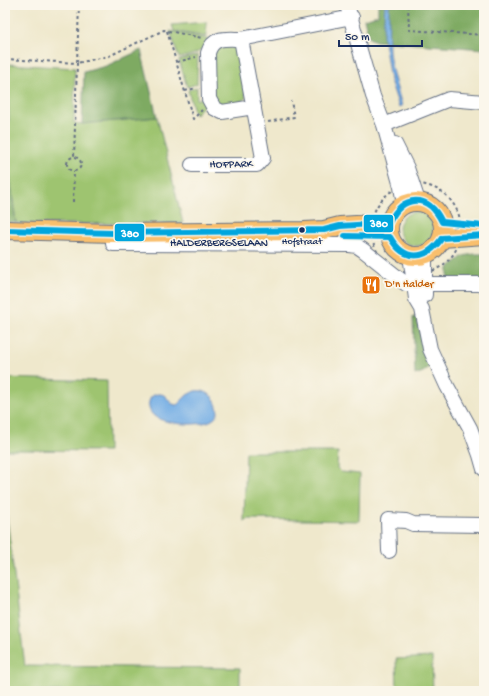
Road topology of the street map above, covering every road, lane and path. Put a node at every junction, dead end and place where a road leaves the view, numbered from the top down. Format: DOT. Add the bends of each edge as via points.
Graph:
graph roads {
  1 [pos="79,5"];
  2 [pos="408,5"];
  3 [pos="349,11"];
  4 [pos="167,31"];
  5 [pos="484,35"];
  6 [pos="241,39"];
  7 [pos="212,45"];
  8 [pos="5,59"];
  9 [pos="176,62"];
  10 [pos="77,63"];
  11 [pos="291,101"];
  12 [pos="210,102"];
  13 [pos="484,102"];
  14 [pos="254,107"];
  15 [pos="257,124"];
  16 [pos="384,125"];
  17 [pos="74,157"];
  18 [pos="192,165"];
  19 [pos="74,171"];
  20 [pos="426,185"];
  21 [pos="73,202"];
  22 [pos="411,202"];
  23 [pos="484,226"];
  24 [pos="5,230"];
  25 [pos="389,230"];
  26 [pos="442,230"];
  27 [pos="460,230"];
  28 [pos="113,233"];
  29 [pos="484,235"];
  30 [pos="417,255"];
  31 [pos="420,282"];
  32 [pos="484,284"];
  33 [pos="482,454"];
  34 [pos="484,469"];
  35 [pos="484,525"];
  36 [pos="389,551"];
  1 -- 10 [label="path"];
  2 -- 5 [label="path" via="409,30"];
  3 -- 6 [label="street"];
  3 -- 16 [label="street" via="373,96"];
  4 -- 7 [label="path"];
  4 -- 9 [label="path"];
  4 -- 10 [label="path" via="164,30 109,56"];
  6 -- 7 [label="street" via="225,39"];
  6 -- 14 [label="street, HOFPARK"];
  7 -- 9 [label="path" via="196,57"];
  7 -- 12 [label="street" via="208,53"];
  8 -- 10 [label="path"];
  9 -- 12 [label="path" via="193,119"];
  10 -- 17 [label="path"];
  11 -- 15 [label="path" via="294,117"];
  12 -- 14 [label="street" via="214,108 222,112"];
  13 -- 16 [label="street" via="449,99"];
  14 -- 15 [label="street, HOFPARK"];
  15 -- 18 [label="street, HOFPARK" via="263,158 257,165"];
  16 -- 22 [label="street" via="407,168"];
  17 -- 19 [label="path" via="67,164"];
  17 -- 19 [label="path" via="81,163"];
  19 -- 21 [label="path"];
  20 -- 27 [label="path" via="441,191 449,198 457,209"];
  22 -- 25 [label="main road" via="394,212"];
  22 -- 26 [label="main road" via="431,206 436,210"];
  23 -- 27 [label="main road"];
  24 -- 28 [label="main road, HALDERBERGSELAAN"];
  25 -- 28 [label="main road, HALDERBERGSELAAN" via="340,226 324,230"];
  25 -- 30 [label="main road" via="395,247 400,251"];
  26 -- 27 [label="main road"];
  26 -- 30 [label="main road" via="438,244 433,250"];
  27 -- 29 [label="main road"];
  27 -- 31 [label="path" via="454,252 448,260"];
  28 -- 31 [label="street, HALDERBERGSELAAN" via="113,244 357,246 400,281 406,284"];
  30 -- 31 [label="street"];
  31 -- 32 [label="street"];
  31 -- 33 [label="street" via="416,299 422,309 430,349"];
  33 -- 34 [label="street"];
  35 -- 36 [label="street" via="412,524 388,520"];
}
